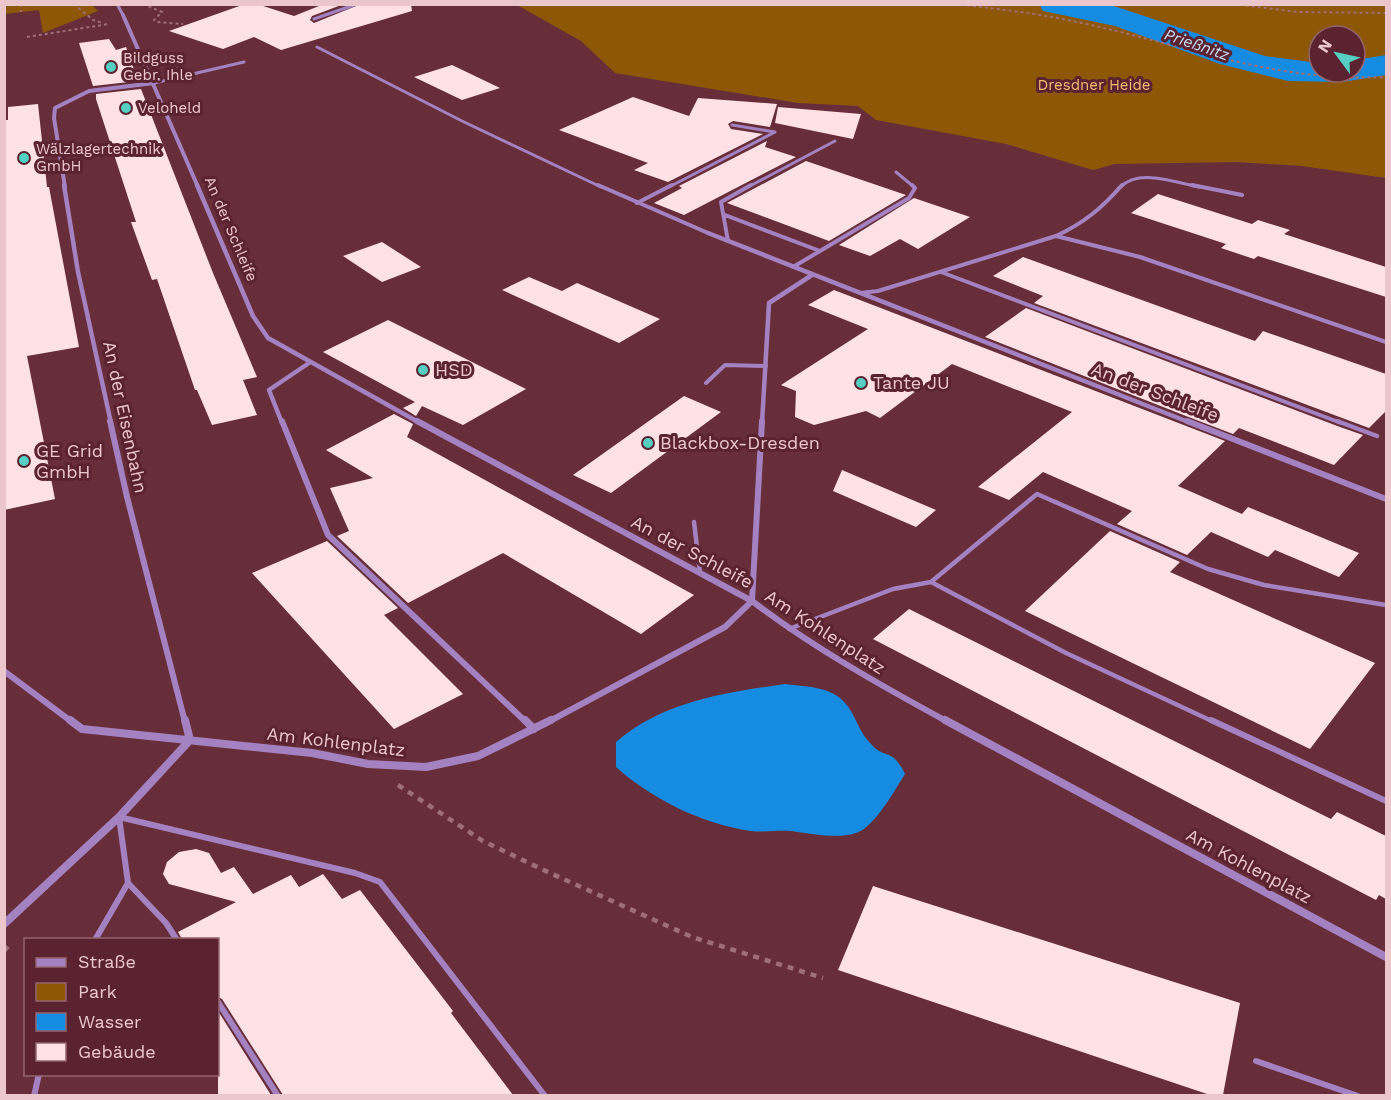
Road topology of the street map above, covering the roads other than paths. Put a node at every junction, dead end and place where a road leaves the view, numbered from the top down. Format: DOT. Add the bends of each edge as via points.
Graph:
graph roads {
  1 [pos="357,4"];
  2 [pos="119,5"];
  3 [pos="123,15"];
  4 [pos="314,19"];
  5 [pos="317,47"];
  6 [pos="244,62"];
  7 [pos="154,83"];
  8 [pos="732,125"];
  9 [pos="835,141"];
  10 [pos="896,172"];
  11 [pos="1242,195"];
  12 [pos="637,203"];
  13 [pos="725,215"];
  14 [pos="708,232"];
  15 [pos="1056,236"];
  16 [pos="728,241"];
  17 [pos="820,251"];
  18 [pos="793,267"];
  19 [pos="941,272"];
  20 [pos="812,275"];
  21 [pos="859,293"];
  22 [pos="1386,342"];
  23 [pos="309,363"];
  24 [pos="766,366"];
  25 [pos="706,383"];
  26 [pos="1377,436"];
  27 [pos="1386,499"];
  28 [pos="694,522"];
  29 [pos="700,573"];
  30 [pos="931,582"];
  31 [pos="752,601"];
  32 [pos="1386,605"];
  33 [pos="789,630"];
  34 [pos="4,671"];
  35 [pos="534,729"];
  36 [pos="190,740"];
  37 [pos="1386,801"];
  38 [pos="119,817"];
  39 [pos="128,883"];
  40 [pos="4,924"];
  41 [pos="96,938"];
  42 [pos="176,938"];
  43 [pos="1386,957"];
  44 [pos="219,1004"];
  45 [pos="1256,1061"];
  46 [pos="39,1076"];
  47 [pos="34,1095"];
  48 [pos="278,1095"];
  49 [pos="545,1095"];
  50 [pos="1358,1095"];
  1 -- 4 [label="lane"];
  2 -- 3 [label="lane"];
  3 -- 7 [label="street, An der Schleife" via="147,75"];
  5 -- 12 [label="lane" via="498,139"];
  6 -- 7 [label="lane"];
  7 -- 23 [label="street, An der Schleife" via="254,316 268,338"];
  7 -- 36 [label="street, An der Eisenbahn" via="99,90 65,100 55,108 54,118 78,272 127,498"];
  8 -- 12 [label="lane" via="775,132"];
  9 -- 13 [label="lane" via="721,202"];
  10 -- 17 [label="lane" via="915,188 909,198"];
  11 -- 15 [label="lane" via="1149,177 1125,182 1101,209"];
  12 -- 14 [label="lane"];
  13 -- 16 [label="lane"];
  13 -- 17 [label="lane"];
  14 -- 16 [label="street, An der Schleife"];
  15 -- 19 [label="lane"];
  15 -- 22 [label="lane" via="1140,257"];
  16 -- 18 [label="street, An der Schleife"];
  17 -- 18 [label="lane"];
  18 -- 20 [label="street, An der Schleife"];
  19 -- 21 [label="lane"];
  19 -- 26 [label="lane"];
  20 -- 21 [label="street, An der Schleife"];
  20 -- 24 [label="street, An der Schleife" via="769,303"];
  21 -- 27 [label="street, An der Schleife"];
  23 -- 29 [label="street, An der Schleife"];
  23 -- 35 [label="street" via="269,390 328,535"];
  24 -- 25 [label="lane" via="725,365"];
  24 -- 31 [label="street, An der Schleife"];
  28 -- 29 [label="lane"];
  29 -- 31 [label="street, An der Schleife"];
  30 -- 32 [label="lane" via="1037,494 1208,569 1264,585"];
  30 -- 33 [label="lane" via="893,589"];
  30 -- 37 [label="lane" via="1066,653"];
  31 -- 33 [label="street, Am Kohlenplatz"];
  31 -- 35 [label="street, Am Kohlenplatz" via="725,627"];
  33 -- 43 [label="street, Am Kohlenplatz" via="859,674"];
  34 -- 36 [label="street" via="82,729"];
  35 -- 36 [label="street, Am Kohlenplatz" via="478,756 426,767 368,764 312,753"];
  36 -- 38 [label="street"];
  38 -- 39 [label="lane"];
  38 -- 40 [label="street"];
  38 -- 49 [label="lane" via="380,882"];
  39 -- 41 [label="lane"];
  39 -- 42 [label="lane"];
  44 -- 48 [label="lane"];
  45 -- 50 [label="lane"];
  46 -- 47 [label="lane"];
}
